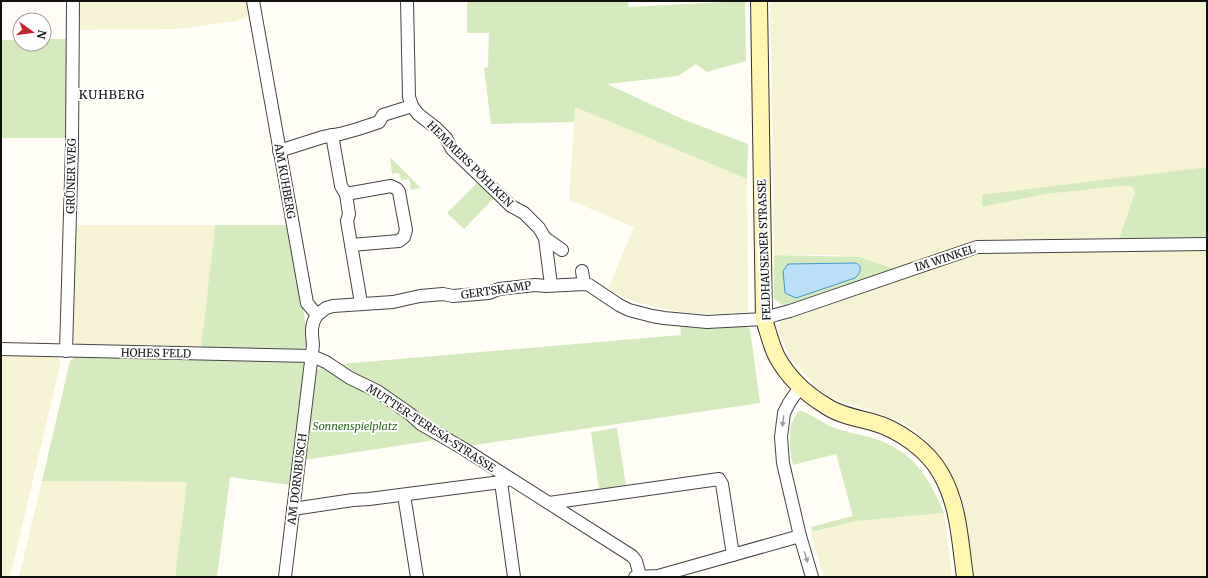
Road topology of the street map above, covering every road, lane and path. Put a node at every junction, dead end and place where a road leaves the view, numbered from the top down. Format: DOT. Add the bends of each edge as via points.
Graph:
graph roads {
  1 [pos="73,1"];
  2 [pos="252,1"];
  3 [pos="407,1"];
  4 [pos="759,1"];
  5 [pos="412,106"];
  6 [pos="332,135"];
  7 [pos="279,151"];
  8 [pos="346,194"];
  9 [pos="545,238"];
  10 [pos="1207,244"];
  11 [pos="351,245"];
  12 [pos="562,250"];
  13 [pos="582,271"];
  14 [pos="584,284"];
  15 [pos="551,285"];
  16 [pos="361,303"];
  17 [pos="317,315"];
  18 [pos="764,319"];
  19 [pos="1,349"];
  20 [pos="66,351"];
  21 [pos="312,356"];
  22 [pos="800,387"];
  23 [pos="505,480"];
  24 [pos="404,495"];
  25 [pos="549,503"];
  26 [pos="293,509"];
  27 [pos="800,536"];
  28 [pos="733,555"];
  29 [pos="658,576"];
  30 [pos="285,577"];
  31 [pos="417,577"];
  32 [pos="514,577"];
  33 [pos="638,577"];
  34 [pos="812,577"];
  35 [pos="965,577"];
  1 -- 20 [label="street, GRÜNER WEG" via="72,153"];
  2 -- 7 [label="street, AM KUHBERG"];
  3 -- 5 [label="street" via="409,97"];
  4 -- 18 [label="street, FELDHAUSENER STRASSE"];
  5 -- 6 [label="street" via="383,115 379,122"];
  5 -- 9 [label="street, HEMMERS PÖHLKEN" via="511,206 524,213"];
  6 -- 7 [label="street"];
  6 -- 8 [label="street" via="341,186"];
  7 -- 17 [label="street, AM KUHBERG" via="307,303"];
  8 -- 11 [label="street"];
  8 -- 11 [label="street" via="394,186 399,192 406,230 404,237 399,241"];
  9 -- 12 [label="street, HEMMERS PÖHLKEN"];
  9 -- 15 [label="street, HEMMERS PÖHLKEN"];
  10 -- 18 [label="street, IM WINKEL" via="977,247"];
  11 -- 16 [label="street"];
  13 -- 14 [label="street"];
  14 -- 15 [label="street, GERTSKAMP"];
  14 -- 18 [label="street" via="589,284 629,310 652,316 707,322"];
  15 -- 16 [label="street, GERTSKAMP" via="499,289 489,293 420,296 374,304"];
  16 -- 17 [label="street, GERTSKAMP" via="330,307"];
  17 -- 21 [label="street" via="312,327"];
  18 -- 22 [label="street, FELDHAUSENER STRASSE" via="777,357"];
  19 -- 20 [label="street, HOHES FELD"];
  20 -- 21 [label="street, HOHES FELD"];
  21 -- 23 [label="street, MUTTER-TERESA-STRASSE" via="378,391 421,424 457,445"];
  21 -- 26 [label="street, AM DORNBUSCH"];
  22 -- 27 [label="street, one-way" via="784,413 781,437 783,463"];
  22 -- 35 [label="street, FELDHAUSENER STRASSE" via="826,407 883,425 902,435 935,465 953,502"];
  23 -- 24 [label="street"];
  23 -- 25 [label="street, MUTTER-TERESA-STRASSE"];
  23 -- 32 [label="street"];
  24 -- 26 [label="street"];
  24 -- 31 [label="street"];
  25 -- 28 [label="street" via="719,479 722,484"];
  25 -- 33 [label="street, MUTTER-TERESA-STRASSE" via="632,556 636,560"];
  26 -- 30 [label="street, AM DORNBUSCH"];
  27 -- 28 [label="street"];
  27 -- 34 [label="street, one-way"];
  28 -- 29 [label="street"];
  29 -- 33 [label="street"];
}
